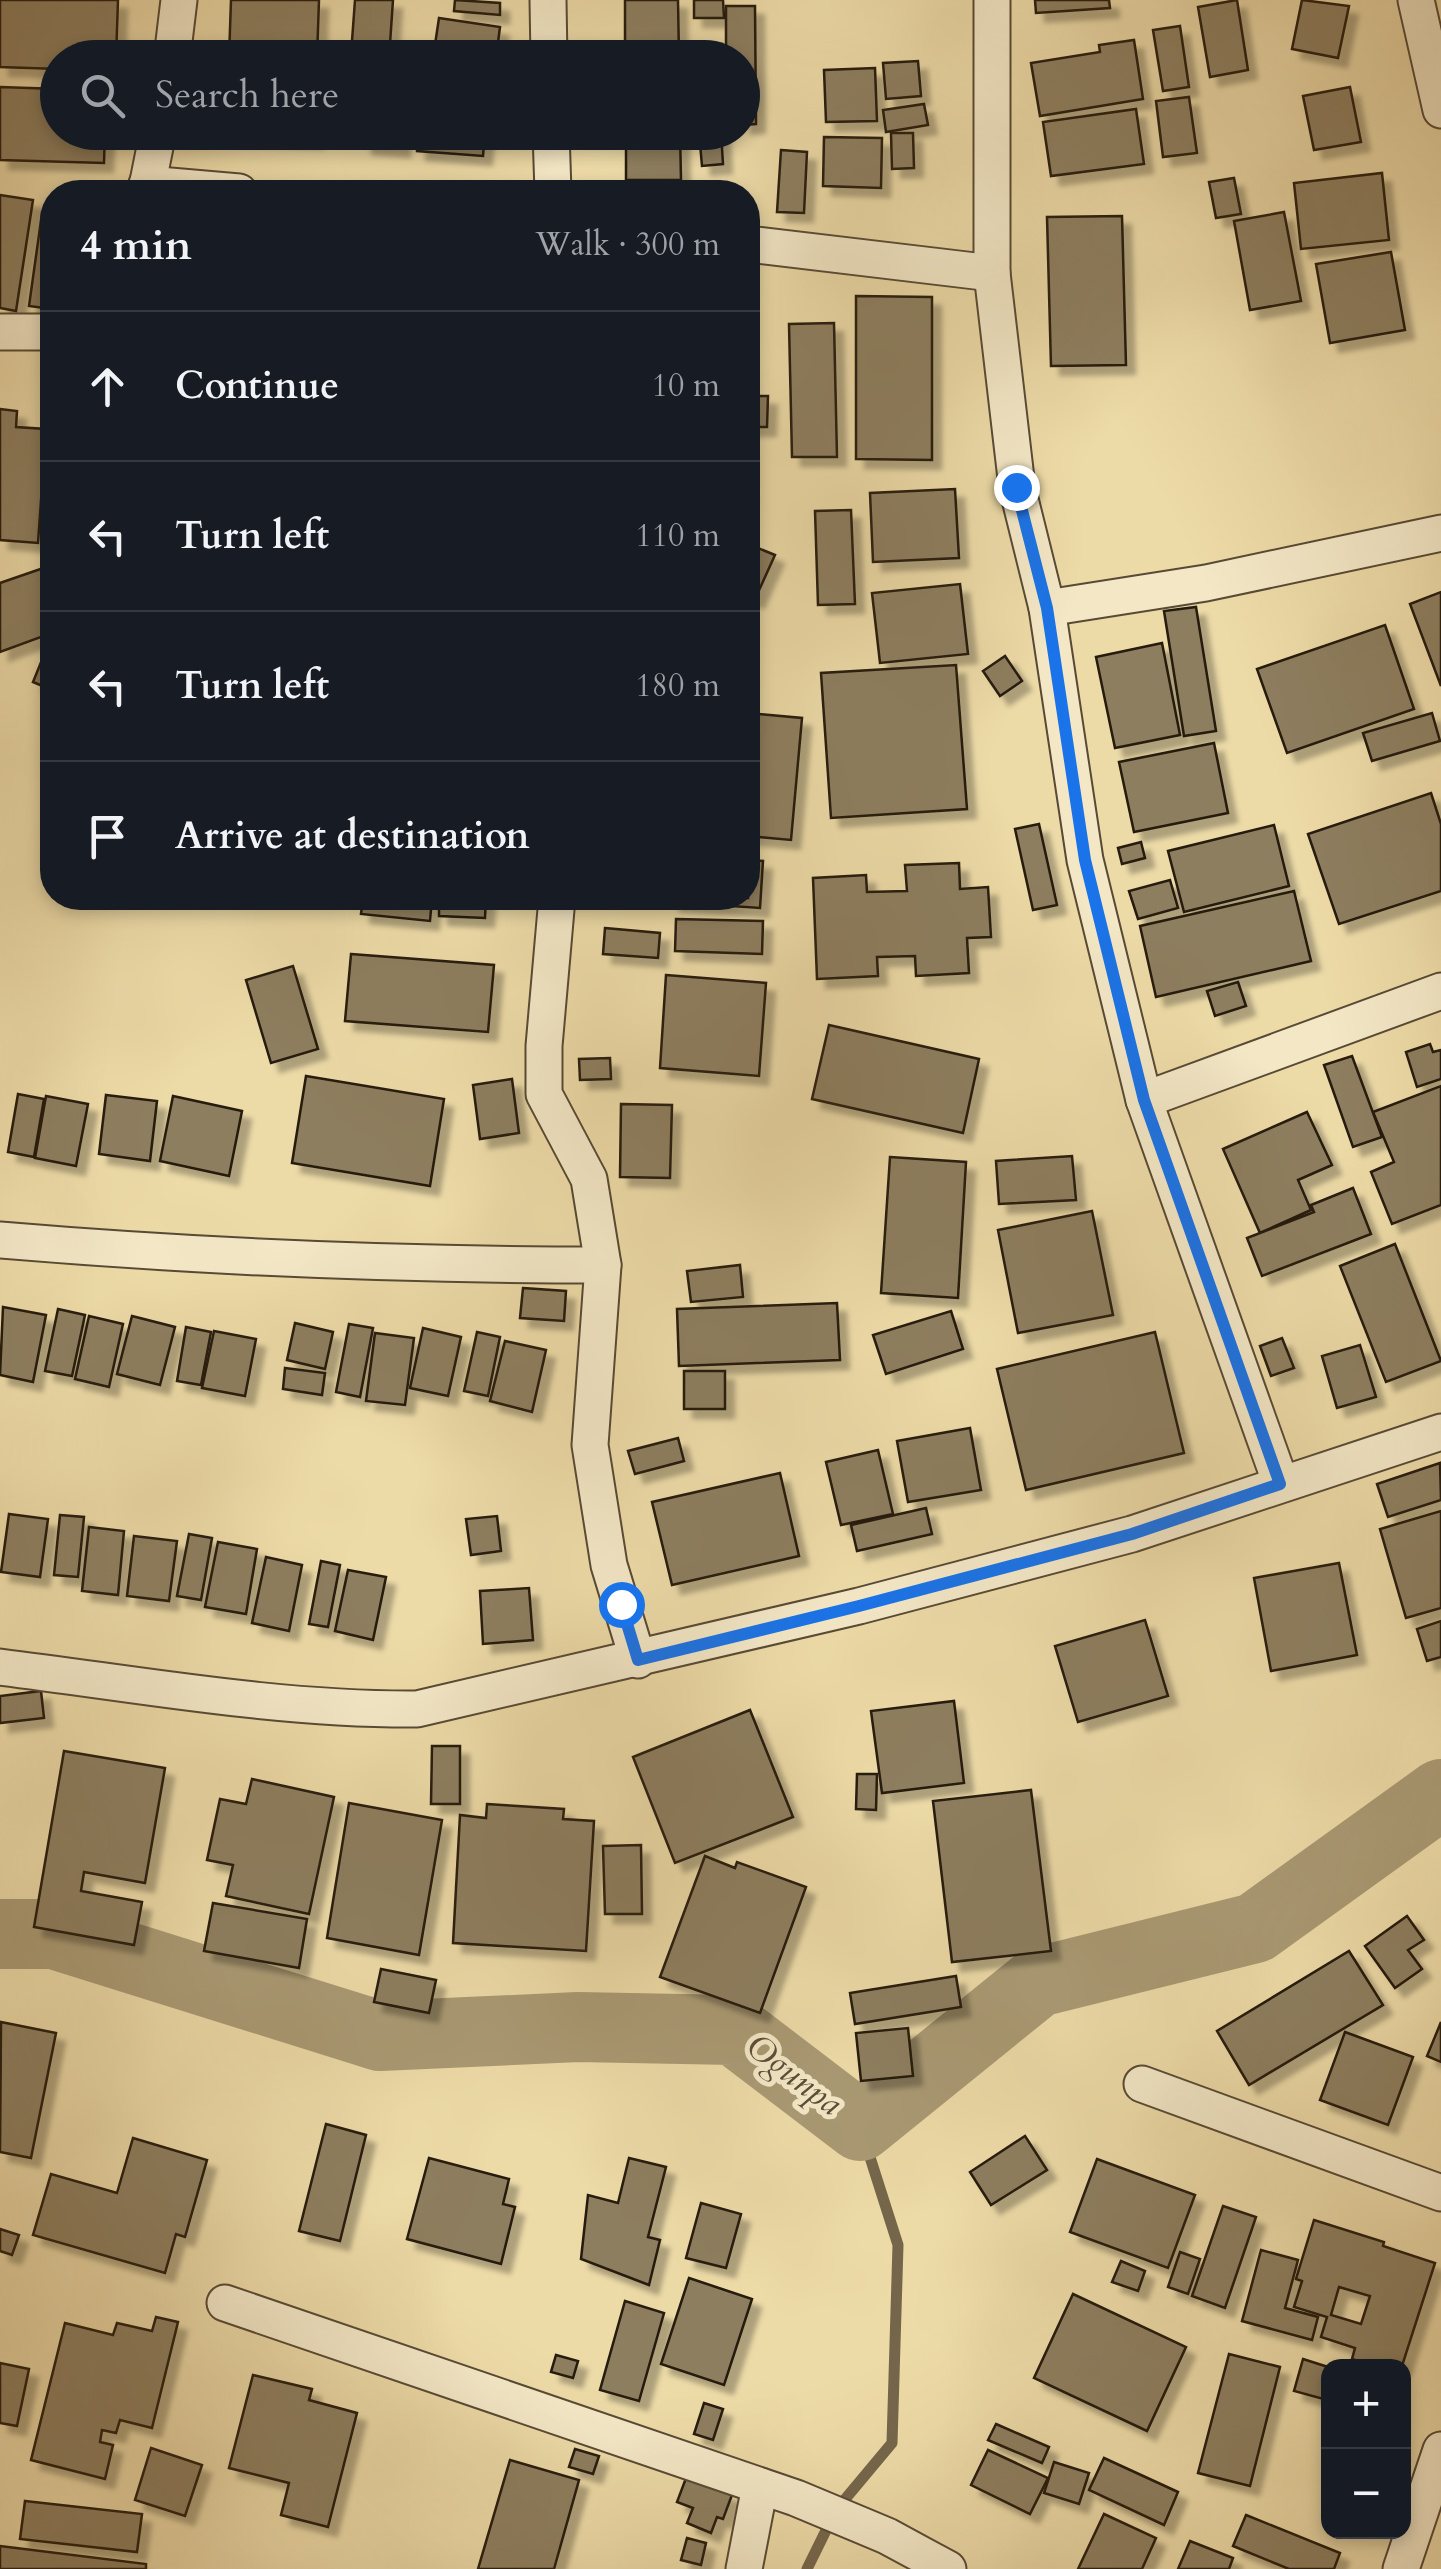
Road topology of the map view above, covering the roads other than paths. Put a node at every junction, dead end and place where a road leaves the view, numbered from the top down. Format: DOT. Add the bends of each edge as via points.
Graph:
graph roads {
  1 [pos="179,0"];
  2 [pos="548,0"];
  3 [pos="992,0"];
  4 [pos="1416,0"];
  5 [pos="174,40"];
  6 [pos="549,40"];
  7 [pos="1441,110"];
  8 [pos="154,150"];
  9 [pos="552,150"];
  10 [pos="149,180"];
  11 [pos="553,180"];
  12 [pos="760,245"];
  13 [pos="992,273"];
  14 [pos="0,332"];
  15 [pos="40,332"];
  16 [pos="1441,533"];
  17 [pos="1047,608"];
  18 [pos="556,910"];
  19 [pos="1441,991"];
  20 [pos="1144,1100"];
  21 [pos="0,1240"];
  22 [pos="603,1265"];
  23 [pos="1441,1432"];
  24 [pos="1280,1484"];
  25 [pos="638,1660"];
  26 [pos="0,1667"];
  27 [pos="1142,2084"];
  28 [pos="1441,2193"];
  29 [pos="225,2304"];
  30 [pos="1441,2450"];
  31 [pos="760,2486"];
  32 [pos="744,2569"];
  33 [pos="948,2569"];
  34 [pos="1401,2569"];
  1 -- 5 [label="street"];
  2 -- 6 [label="street"];
  3 -- 13 [label="street"];
  4 -- 7 [label="street"];
  8 -- 10 [label="street"];
  9 -- 11 [label="street"];
  12 -- 13 [label="street"];
  13 -- 17 [label="street" via="1016,487"];
  14 -- 15 [label="street"];
  16 -- 17 [label="street" via="1206,583"];
  17 -- 20 [label="street" via="1085,860"];
  18 -- 22 [label="street" via="544,1094 589,1179"];
  19 -- 20 [label="street"];
  20 -- 24 [label="street"];
  21 -- 22 [label="street" via="410,1265"];
  22 -- 25 [label="street" via="590,1445 609,1564"];
  23 -- 24 [label="street"];
  24 -- 25 [label="street" via="1132,1534"];
  25 -- 26 [label="street" via="418,1709 264,1700"];
  27 -- 28 [label="street"];
  29 -- 31 [label="street"];
  30 -- 34 [label="street"];
  31 -- 32 [label="street"];
  31 -- 33 [label="street" via="887,2536"];
}
